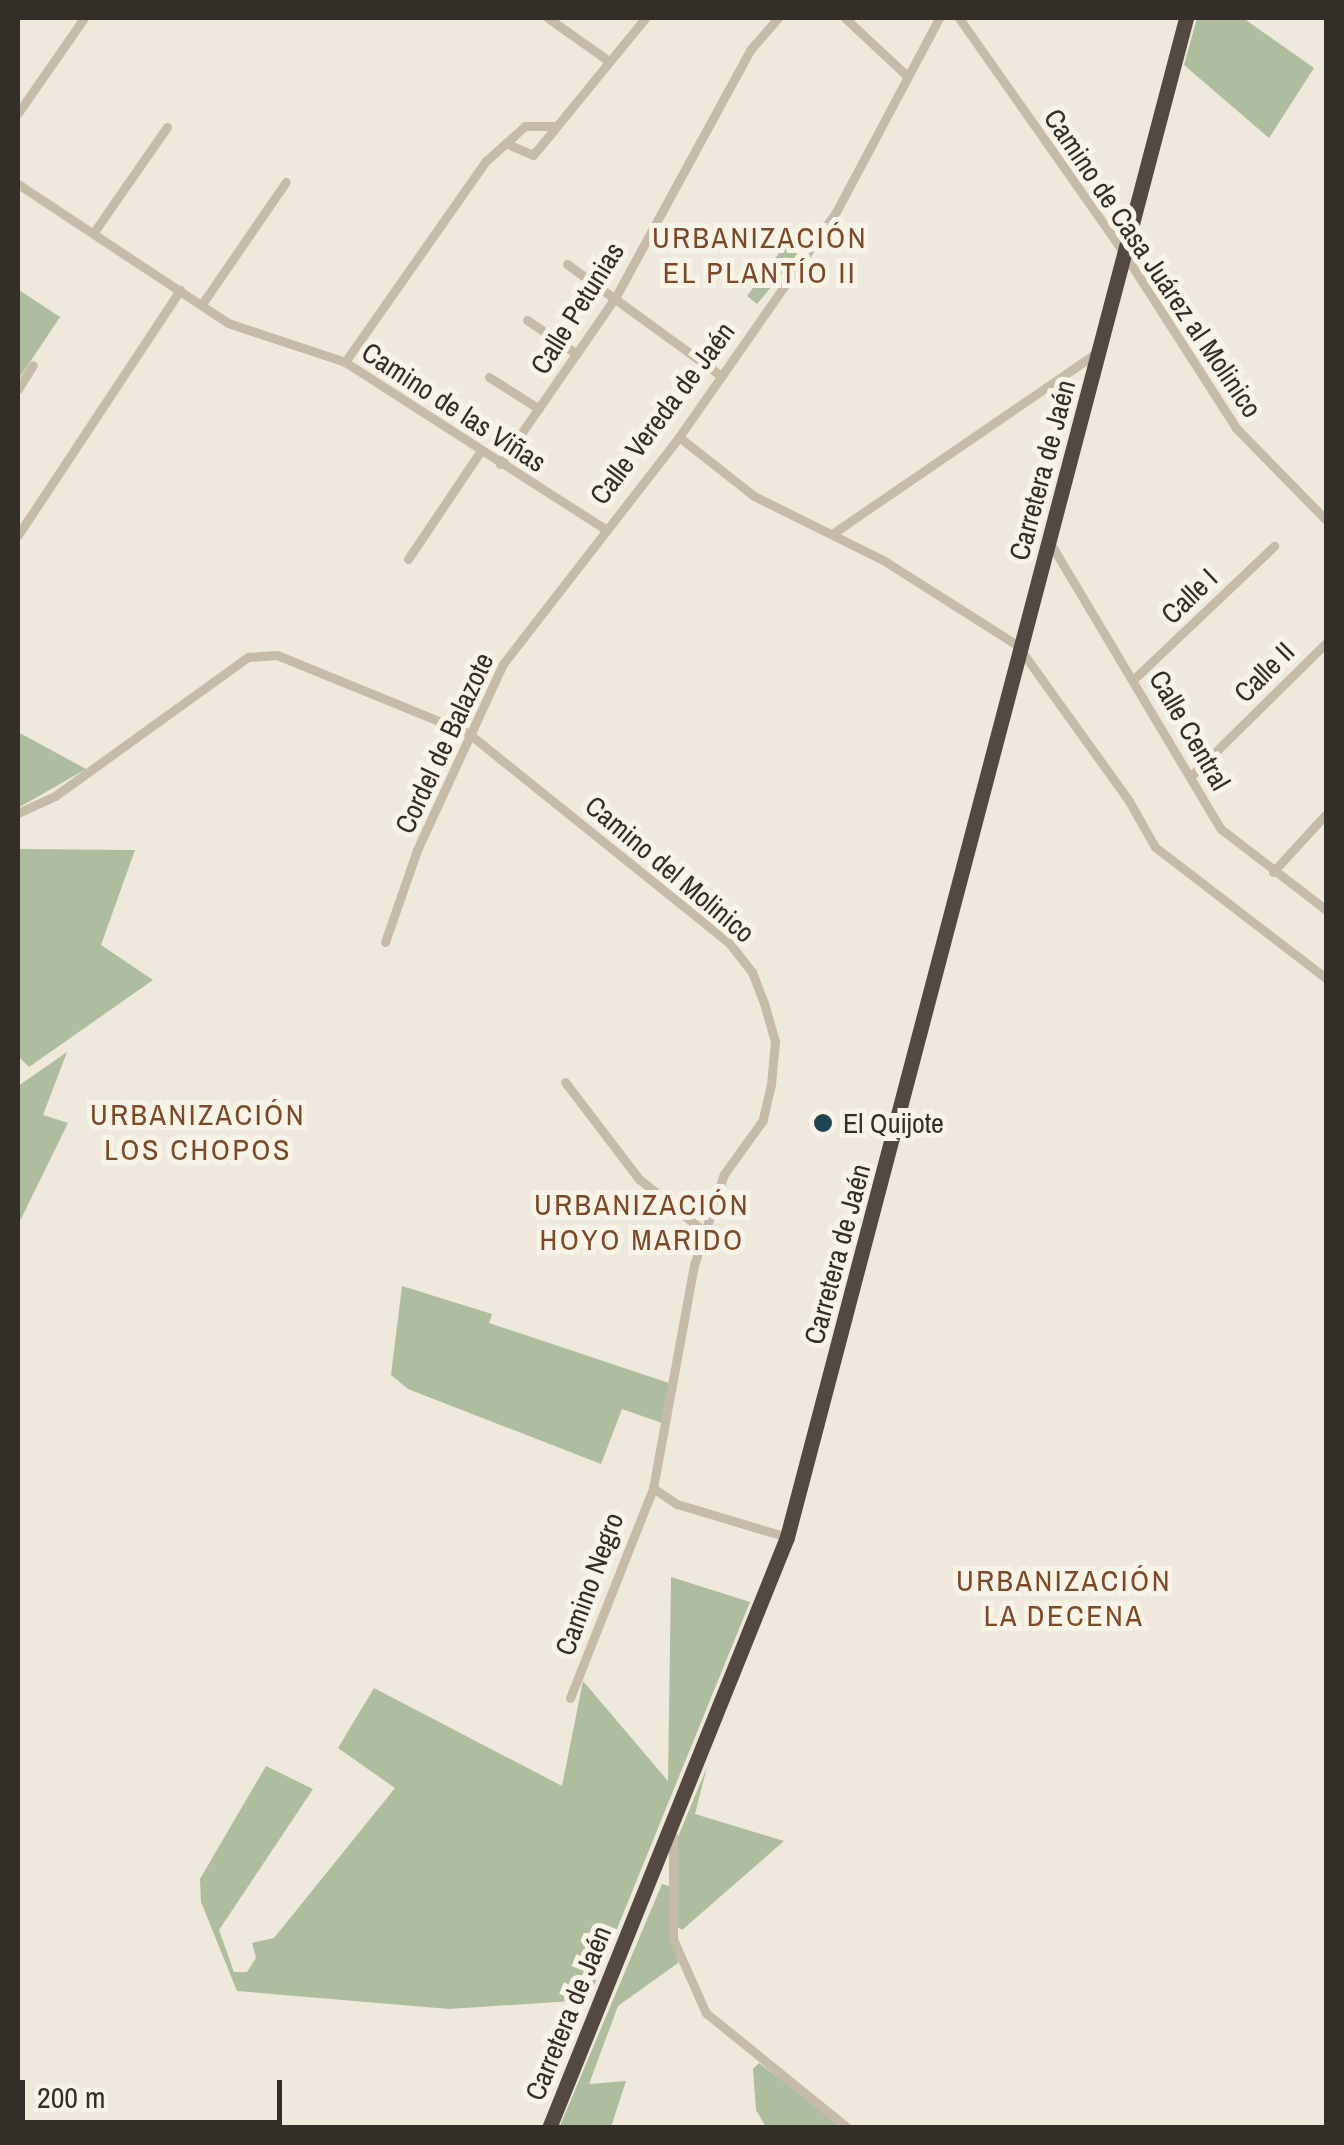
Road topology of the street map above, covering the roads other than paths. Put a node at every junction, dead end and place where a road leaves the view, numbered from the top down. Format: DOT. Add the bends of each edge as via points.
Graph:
graph roads {
  1 [pos="84,18"];
  2 [pos="548,18"];
  3 [pos="645,18"];
  4 [pos="778,18"];
  5 [pos="844,18"];
  6 [pos="939,18"];
  7 [pos="959,18"];
  8 [pos="1186,18"];
  9 [pos="606,59"];
  10 [pos="904,73"];
  11 [pos="18,113"];
  12 [pos="557,126"];
  13 [pos="168,127"];
  14 [pos="508,144"];
  15 [pos="286,182"];
  16 [pos="18,184"];
  17 [pos="94,232"];
  18 [pos="1122,249"];
  19 [pos="568,264"];
  20 [pos="180,290"];
  21 [pos="615,298"];
  22 [pos="202,304"];
  23 [pos="527,320"];
  24 [pos="1099,351"];
  25 [pos="577,354"];
  26 [pos="344,362"];
  27 [pos="33,366"];
  28 [pos="721,376"];
  29 [pos="489,377"];
  30 [pos="18,389"];
  31 [pos="538,409"];
  32 [pos="679,437"];
  33 [pos="480,452"];
  34 [pos="500,464"];
  35 [pos="1326,520"];
  36 [pos="604,528"];
  37 [pos="832,534"];
  38 [pos="18,535"];
  39 [pos="1049,541"];
  40 [pos="1274,546"];
  41 [pos="408,559"];
  42 [pos="1326,643"];
  43 [pos="1022,650"];
  44 [pos="1136,678"];
  45 [pos="468,733"];
  46 [pos="1191,776"];
  47 [pos="18,813"];
  48 [pos="1326,814"];
  49 [pos="1273,872"];
  50 [pos="1326,910"];
  51 [pos="386,942"];
  52 [pos="1326,978"];
  53 [pos="566,1082"];
  54 [pos="705,1232"];
  55 [pos="652,1488"];
  56 [pos="787,1537"];
  57 [pos="570,1698"];
  58 [pos="677,1814"];
  59 [pos="549,2128"];
  60 [pos="848,2128"];
  1 -- 11 [label="street"];
  2 -- 9 [label="street"];
  3 -- 9 [label="street"];
  4 -- 21 [label="street, Calle Petunias" via="750,50"];
  5 -- 10 [label="street"];
  6 -- 10 [label="street, Calle Vereda de Jaén"];
  7 -- 18 [label="street, Camino de Casa Juárez al Molinico"];
  8 -- 18 [label="highway, Carretera de Jaén"];
  9 -- 12 [label="street"];
  10 -- 28 [label="street, Calle Vereda de Jaén" via="872,154"];
  12 -- 14 [label="street" via="533,123"];
  12 -- 14 [label="street" via="533,155"];
  13 -- 17 [label="street"];
  14 -- 26 [label="street" via="486,161"];
  15 -- 22 [label="street"];
  16 -- 17 [label="street, Camino de las Viñas"];
  17 -- 20 [label="street, Camino de las Viñas"];
  18 -- 24 [label="highway, Carretera de Jaén"];
  18 -- 35 [label="street, Camino de Casa Juárez al Molinico" via="1236,428"];
  19 -- 21 [label="street"];
  20 -- 22 [label="street, Camino de las Viñas"];
  20 -- 38 [label="street"];
  21 -- 25 [label="street, Calle Petunias"];
  21 -- 28 [label="street"];
  22 -- 26 [label="street, Camino de las Viñas" via="264,338"];
  23 -- 25 [label="street"];
  24 -- 37 [label="street"];
  24 -- 39 [label="highway, Carretera de Jaén"];
  25 -- 31 [label="street, Calle Petunias"];
  26 -- 33 [label="street, Camino de las Viñas"];
  27 -- 30 [label="street"];
  28 -- 32 [label="street, Calle Vereda de Jaén"];
  29 -- 31 [label="street"];
  31 -- 34 [label="street, Calle Petunias"];
  32 -- 36 [label="street, Calle Vereda de Jaén"];
  32 -- 37 [label="street" via="754,496"];
  33 -- 34 [label="street, Camino de las Viñas"];
  33 -- 41 [label="street"];
  34 -- 36 [label="street, Camino de las Viñas"];
  36 -- 45 [label="street, Cordel de Balazote" via="503,664"];
  37 -- 43 [label="street" via="934,590"];
  39 -- 43 [label="highway, Carretera de Jaén"];
  39 -- 44 [label="street, Calle Central"];
  40 -- 44 [label="street, Calle I"];
  42 -- 46 [label="street, Calle II"];
  43 -- 52 [label="street" via="1130,801 1155,847"];
  43 -- 56 [label="highway, Carretera de Jaén"];
  44 -- 46 [label="street, Calle Central"];
  45 -- 47 [label="street, Camino del Molinico" via="262,654 235,665 55,796"];
  45 -- 51 [label="street, Cordel de Balazote"];
  45 -- 54 [label="street, Camino del Molinico" via="730,944 752,972 775,1041 771,1084 762,1120 724,1174"];
  46 -- 49 [label="street, Calle Central" via="1221,829"];
  48 -- 49 [label="street"];
  49 -- 50 [label="street, Calle Central"];
  53 -- 54 [label="street" via="639,1178"];
  54 -- 55 [label="street, Camino del Molinico"];
  55 -- 56 [label="street" via="677,1504"];
  55 -- 57 [label="street, Camino Negro"];
  56 -- 58 [label="highway, Carretera de Jaén"];
  58 -- 59 [label="highway, Carretera de Jaén"];
  58 -- 60 [label="street" via="670,1852 672,1939 706,2013"];
}
